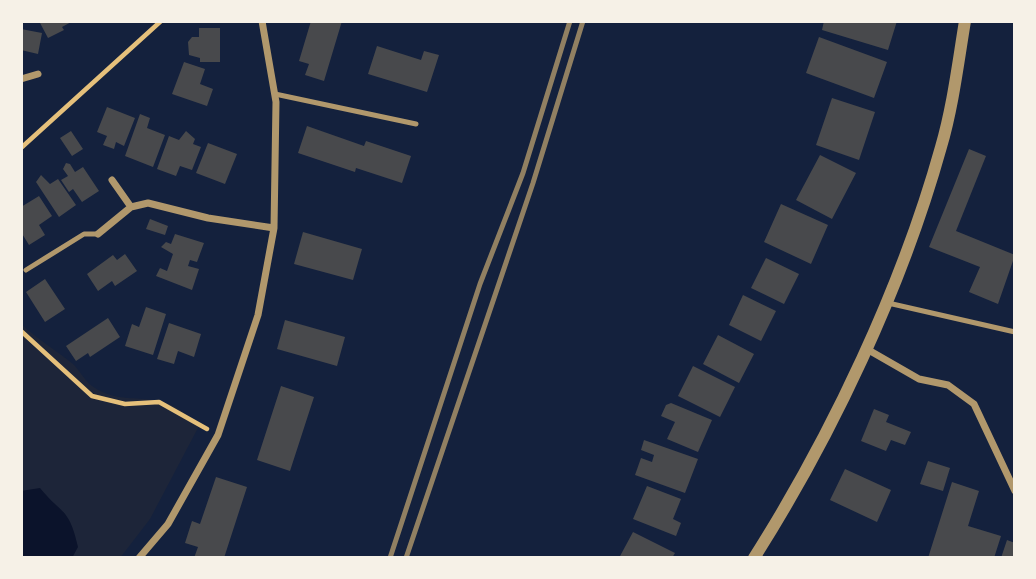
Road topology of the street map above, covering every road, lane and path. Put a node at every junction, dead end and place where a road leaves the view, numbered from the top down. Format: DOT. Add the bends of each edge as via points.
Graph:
graph roads {
  1 [pos="161,21"];
  2 [pos="262,21"];
  3 [pos="965,21"];
  4 [pos="38,74"];
  5 [pos="21,79"];
  6 [pos="275,94"];
  7 [pos="416,124"];
  8 [pos="21,148"];
  9 [pos="112,180"];
  10 [pos="131,207"];
  11 [pos="274,228"];
  12 [pos="98,234"];
  13 [pos="26,270"];
  14 [pos="885,302"];
  15 [pos="21,331"];
  16 [pos="1015,332"];
  17 [pos="865,348"];
  18 [pos="218,435"];
  19 [pos="1015,491"];
  20 [pos="139,558"];
  21 [pos="754,558"];
  1 -- 8 [label="path"];
  2 -- 6 [label="street"];
  3 -- 14 [label="street" via="942,143 921,216"];
  4 -- 5 [label="street"];
  6 -- 7 [label="lane"];
  6 -- 11 [label="street"];
  9 -- 10 [label="street"];
  10 -- 11 [label="street" via="148,203"];
  10 -- 12 [label="street"];
  11 -- 18 [label="street" via="258,315"];
  12 -- 13 [label="lane" via="84,234"];
  14 -- 16 [label="lane"];
  14 -- 17 [label="street"];
  15 -- 18 [label="path" via="92,396 125,404 159,402"];
  17 -- 19 [label="street" via="919,379 948,385 974,404"];
  17 -- 21 [label="street" via="819,446"];
  18 -- 20 [label="street" via="168,524"];
}
